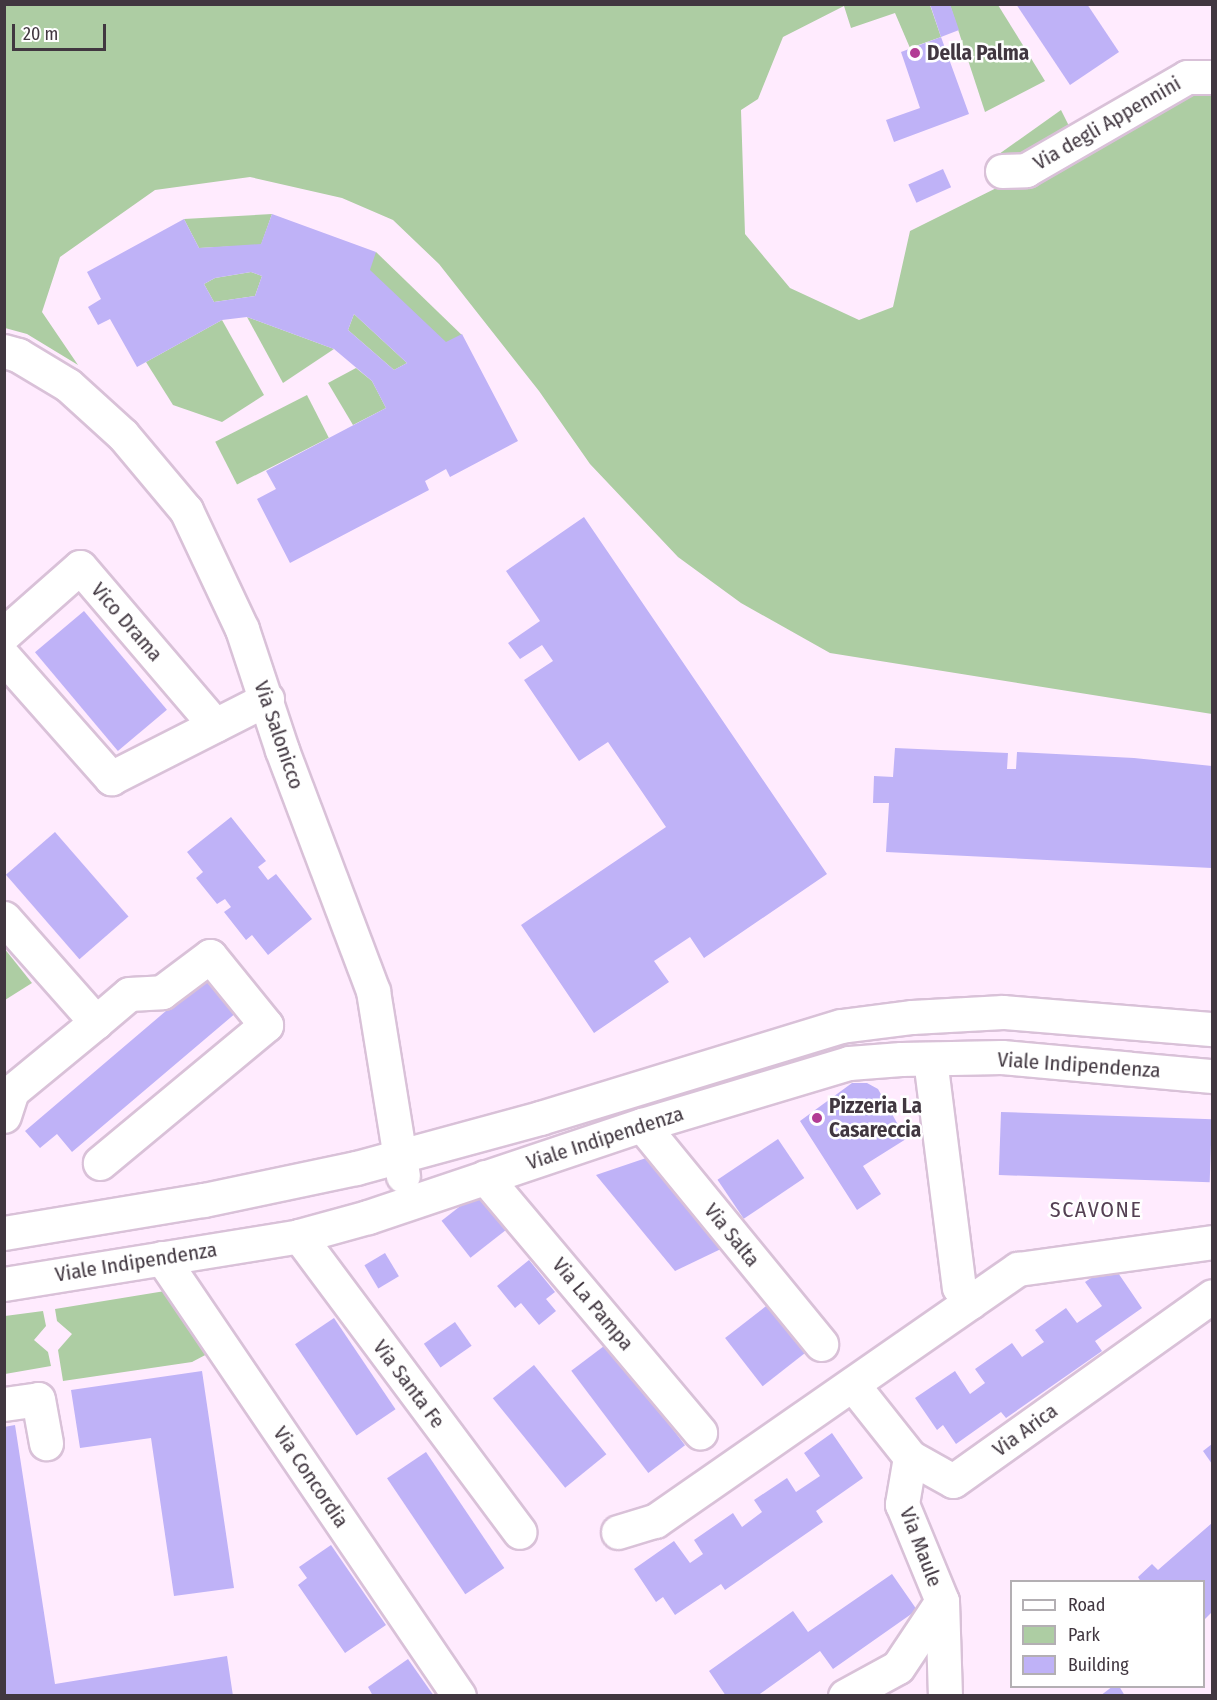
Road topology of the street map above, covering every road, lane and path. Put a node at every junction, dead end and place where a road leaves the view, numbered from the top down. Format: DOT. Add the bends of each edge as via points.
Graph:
graph roads {
  1 [pos="1212,77"];
  2 [pos="1002,171"];
  3 [pos="4,351"];
  4 [pos="4,634"];
  5 [pos="4,657"];
  6 [pos="267,699"];
  7 [pos="215,725"];
  8 [pos="4,918"];
  9 [pos="96,1022"];
  10 [pos="1212,1029"];
  11 [pos="930,1059"];
  12 [pos="1212,1076"];
  13 [pos="4,1116"];
  14 [pos="642,1125"];
  15 [pos="400,1156"];
  16 [pos="100,1163"];
  17 [pos="485,1177"];
  18 [pos="407,1204"];
  19 [pos="4,1233"];
  20 [pos="299,1236"];
  21 [pos="1212,1242"];
  22 [pos="162,1258"];
  23 [pos="4,1284"];
  24 [pos="1212,1296"];
  25 [pos="970,1303"];
  26 [pos="821,1344"];
  27 [pos="853,1384"];
  28 [pos="4,1404"];
  29 [pos="700,1432"];
  30 [pos="46,1443"];
  31 [pos="910,1457"];
  32 [pos="520,1532"];
  33 [pos="618,1532"];
  34 [pos="942,1601"];
  35 [pos="459,1695"];
  36 [pos="845,1695"];
  37 [pos="945,1695"];
  1 -- 2 [label="street, Via degli Appennini" via="1187,77 1026,170"];
  3 -- 6 [label="street, Via Salonicco" via="18,355 68,385 123,435 186,510 242,629"];
  4 -- 7 [label="street, Vico Drama" via="80,567"];
  5 -- 7 [label="street" via="111,778"];
  6 -- 7 [label="street"];
  6 -- 15 [label="street, Via Salonicco" via="282,750 373,991"];
  8 -- 9 [label="street"];
  9 -- 13 [label="street" via="12,1091"];
  9 -- 16 [label="street" via="129,994 162,992 210,956 266,1024"];
  10 -- 15 [label="street, Viale Indipendenza" via="1003,1012 841,1026 540,1118"];
  11 -- 12 [label="street, Viale Indipendenza" via="1002,1057"];
  11 -- 14 [label="street, Viale Indipendenza" via="849,1064"];
  11 -- 25 [label="street" via="959,1287"];
  14 -- 17 [label="street, Viale Indipendenza"];
  14 -- 26 [label="street, Via Salta"];
  15 -- 18 [label="street, Via Salonicco"];
  15 -- 19 [label="street, Viale Indipendenza" via="204,1200"];
  17 -- 18 [label="street, Viale Indipendenza"];
  17 -- 29 [label="street, Via La Pampa"];
  18 -- 20 [label="street, Viale Indipendenza"];
  20 -- 22 [label="street, Viale Indipendenza"];
  20 -- 32 [label="street, Via Santa Fe"];
  21 -- 25 [label="street" via="1018,1269"];
  22 -- 23 [label="street, Viale Indipendenza"];
  22 -- 35 [label="street, Via Concordia"];
  24 -- 31 [label="street, Via Arica" via="953,1481"];
  25 -- 27 [label="street"];
  27 -- 31 [label="street, Via Arica"];
  27 -- 33 [label="street" via="655,1521"];
  28 -- 30 [label="street" via="38,1399"];
  31 -- 34 [label="street, Via Maule" via="902,1504"];
  34 -- 36 [label="street, Via Maule" via="897,1667"];
  34 -- 37 [label="street, Via Maule"];
}
